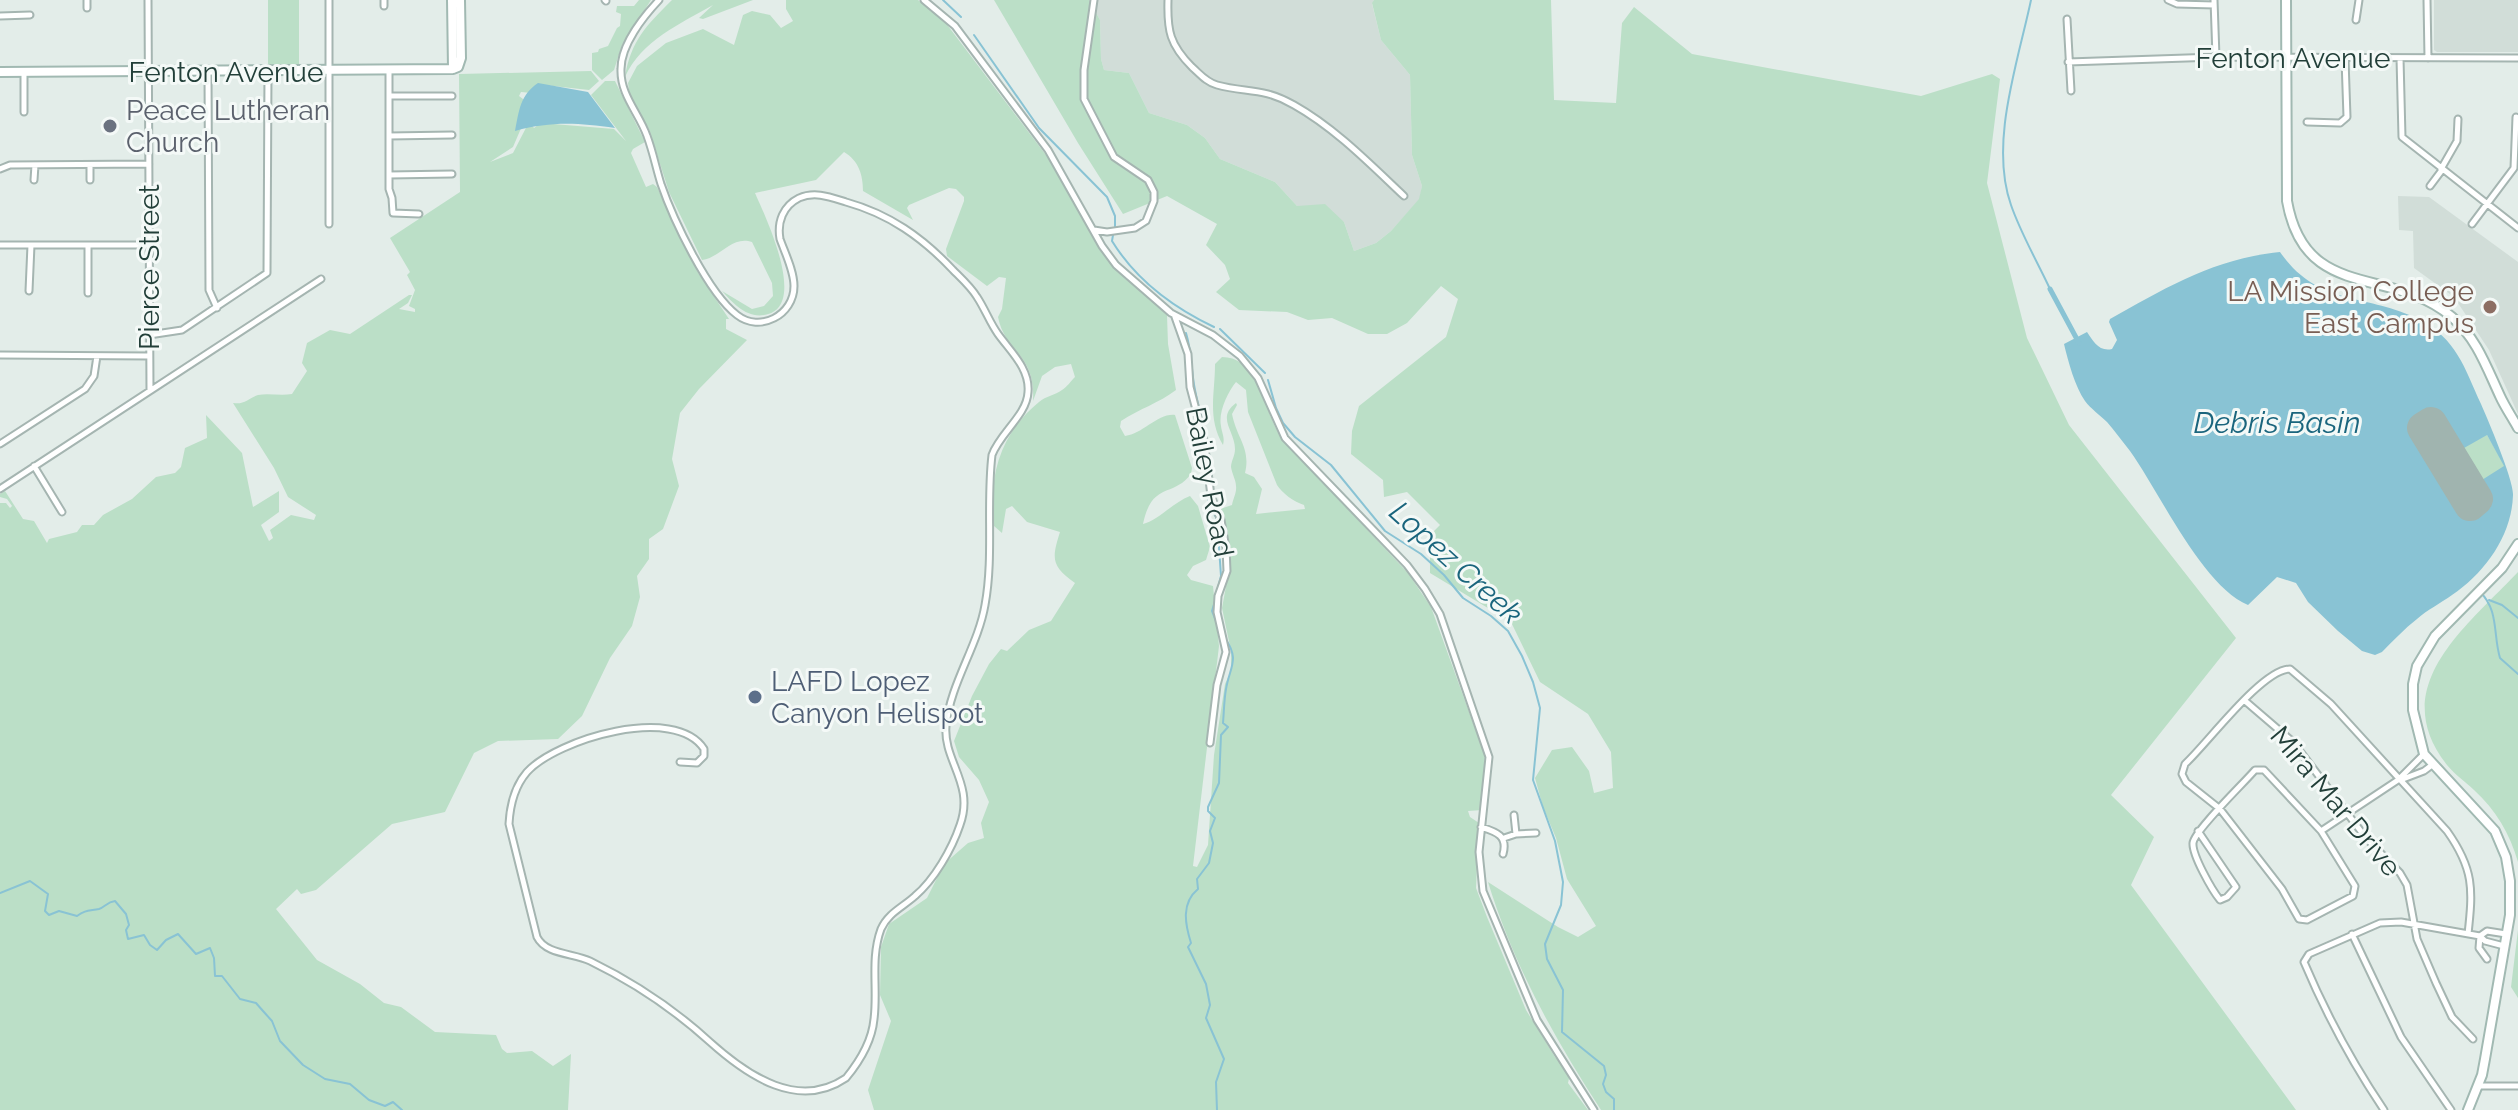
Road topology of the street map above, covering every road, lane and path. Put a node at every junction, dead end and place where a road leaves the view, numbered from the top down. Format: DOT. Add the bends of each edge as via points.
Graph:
graph roads {
  1 [pos="87,0"];
  2 [pos="148,0"];
  3 [pos="329,0"];
  4 [pos="659,0"];
  5 [pos="924,0"];
  6 [pos="1094,0"];
  7 [pos="1168,0"];
  8 [pos="2168,0"];
  9 [pos="2286,0"];
  10 [pos="2359,0"];
  11 [pos="2427,0"];
  12 [pos="456,3"];
  13 [pos="2214,3"];
  14 [pos="87,8"];
  15 [pos="30,15"];
  16 [pos="0,16"];
  17 [pos="2067,19"];
  18 [pos="2356,20"];
  19 [pos="2216,57"];
  20 [pos="2400,58"];
  21 [pos="2428,58"];
  22 [pos="2518,58"];
  23 [pos="2287,59"];
  24 [pos="2345,59"];
  25 [pos="2068,62"];
  26 [pos="389,70"];
  27 [pos="328,71"];
  28 [pos="0,72"];
  29 [pos="148,72"];
  30 [pos="208,72"];
  31 [pos="268,72"];
  32 [pos="24,73"];
  33 [pos="2071,91"];
  34 [pos="389,96"];
  35 [pos="452,96"];
  36 [pos="24,112"];
  37 [pos="2516,117"];
  38 [pos="2458,119"];
  39 [pos="2307,122"];
  40 [pos="452,135"];
  41 [pos="389,136"];
  42 [pos="35,164"];
  43 [pos="149,164"];
  44 [pos="90,165"];
  45 [pos="0,169"];
  46 [pos="2442,170"];
  47 [pos="452,174"];
  48 [pos="389,175"];
  49 [pos="34,180"];
  50 [pos="90,180"];
  51 [pos="2430,186"];
  52 [pos="1404,196"];
  53 [pos="2488,204"];
  54 [pos="419,214"];
  55 [pos="329,224"];
  56 [pos="2472,224"];
  57 [pos="2518,228"];
  58 [pos="1093,230"];
  59 [pos="0,245"];
  60 [pos="31,245"];
  61 [pos="88,245"];
  62 [pos="149,245"];
  63 [pos="321,279"];
  64 [pos="29,291"];
  65 [pos="88,293"];
  66 [pos="217,308"];
  67 [pos="1175,316"];
  68 [pos="149,335"];
  69 [pos="0,355"];
  70 [pos="97,356"];
  71 [pos="149,356"];
  72 [pos="150,390"];
  73 [pos="2518,428"];
  74 [pos="0,444"];
  75 [pos="34,466"];
  76 [pos="0,489"];
  77 [pos="62,512"];
  78 [pos="2518,544"];
  79 [pos="2244,700"];
  80 [pos="1210,743"];
  81 [pos="2424,754"];
  82 [pos="680,762"];
  83 [pos="2432,765"];
  84 [pos="2398,780"];
  85 [pos="2220,809"];
  86 [pos="2347,814"];
  87 [pos="1514,815"];
  88 [pos="1481,827"];
  89 [pos="2198,831"];
  90 [pos="2321,831"];
  91 [pos="1536,833"];
  92 [pos="1516,834"];
  93 [pos="1504,838"];
  94 [pos="1503,854"];
  95 [pos="2415,925"];
  96 [pos="2352,934"];
  97 [pos="2468,934"];
  98 [pos="2507,934"];
  99 [pos="2480,936"];
  100 [pos="2504,946"];
  101 [pos="2487,959"];
  102 [pos="2473,1039"];
  103 [pos="752,1082"];
  104 [pos="2478,1086"];
  105 [pos="2518,1086"];
  106 [pos="833,1094"];
  107 [pos="1594,1110"];
  108 [pos="2384,1110"];
  109 [pos="2451,1110"];
  110 [pos="2468,1110"];
  1 -- 14 [label="street"];
  2 -- 29 [label="street, Pierce Street"];
  3 -- 27 [label="street"];
  4 -- 106 [label="street" via="624,55 623,87 647,136 670,206 705,276 730,310 755,322 771,320 785,310 794,290 778,231 782,216 803,196 826,196 887,217 931,247 976,295 1028,382 1024,407 992,455 985,607 947,723 965,796 962,822 932,877 882,928 872,1034"];
  5 -- 58 [label="street" via="955,26 1048,150"];
  6 -- 58 [label="street" via="1084,99 1114,157 1148,180 1154,201 1146,221 1135,228"];
  7 -- 52 [label="street" via="1171,40 1202,76 1216,85 1267,92 1292,104"];
  8 -- 13 [label="street"];
  9 -- 23 [label="street"];
  10 -- 18 [label="street"];
  11 -- 21 [label="street"];
  12 -- 26 [label="street, Fenton Avenue" via="458,67"];
  13 -- 19 [label="street"];
  15 -- 16 [label="street"];
  17 -- 25 [label="street"];
  19 -- 23 [label="street, Fenton Avenue"];
  19 -- 25 [label="street, Fenton Avenue"];
  20 -- 21 [label="street, Fenton Avenue"];
  20 -- 24 [label="street, Fenton Avenue"];
  20 -- 46 [label="street" via="2402,137"];
  21 -- 22 [label="street, Fenton Avenue"];
  23 -- 24 [label="street, Fenton Avenue"];
  23 -- 73 [label="street" via="2287,201 2300,240 2319,263 2339,274 2421,297 2453,318 2471,336"];
  24 -- 39 [label="street" via="2347,117 2340,123"];
  25 -- 33 [label="street"];
  26 -- 27 [label="street, Fenton Avenue"];
  26 -- 34 [label="street"];
  27 -- 31 [label="street, Fenton Avenue"];
  27 -- 55 [label="street"];
  28 -- 32 [label="street, Fenton Avenue"];
  29 -- 30 [label="street, Fenton Avenue"];
  29 -- 32 [label="street, Fenton Avenue"];
  29 -- 43 [label="street, Pierce Street"];
  30 -- 31 [label="street, Fenton Avenue"];
  30 -- 66 [label="street" via="209,290"];
  31 -- 66 [label="street" via="267,273"];
  32 -- 36 [label="street"];
  34 -- 35 [label="street"];
  34 -- 41 [label="street"];
  37 -- 53 [label="street" via="2516,163"];
  38 -- 46 [label="street" via="2457,141"];
  40 -- 41 [label="street"];
  41 -- 48 [label="street"];
  42 -- 44 [label="street"];
  42 -- 45 [label="street"];
  42 -- 49 [label="street"];
  43 -- 44 [label="street"];
  43 -- 62 [label="street, Pierce Street"];
  44 -- 50 [label="street"];
  46 -- 51 [label="street"];
  46 -- 53 [label="street"];
  47 -- 48 [label="street"];
  48 -- 54 [label="street" via="393,213"];
  53 -- 56 [label="street"];
  53 -- 57 [label="street"];
  58 -- 67 [label="street" via="1116,265"];
  59 -- 60 [label="street"];
  60 -- 61 [label="street"];
  60 -- 64 [label="street"];
  61 -- 62 [label="street"];
  61 -- 65 [label="street"];
  62 -- 68 [label="street, Pierce Street"];
  63 -- 72 [label="street"];
  66 -- 68 [label="street" via="182,330"];
  67 -- 80 [label="street, Bailey Road" via="1188,354 1211,496 1226,548 1227,571 1217,612 1226,652"];
  67 -- 88 [label="street" via="1213,335 1250,367 1285,438 1407,565 1440,614 1489,757"];
  68 -- 71 [label="street, Pierce Street"];
  69 -- 70 [label="street"];
  70 -- 71 [label="street"];
  70 -- 74 [label="street" via="94,376 85,389"];
  71 -- 72 [label="street, Pierce Street"];
  72 -- 75 [label="street"];
  75 -- 76 [label="street"];
  75 -- 77 [label="street"];
  78 -- 81 [label="street" via="2502,568 2435,636 2417,666 2413,710"];
  79 -- 84 [label="street" via="2285,669 2294,671"];
  79 -- 85 [label="street" via="2185,764 2182,774"];
  79 -- 86 [label="street, Mira Mar Drive" via="2299,748"];
  81 -- 83 [label="street"];
  81 -- 84 [label="street"];
  82 -- 103 [label="street" via="697,763 704,749 672,728 596,736 546,757 528,771 516,788 509,824 541,944 589,960 658,1000"];
  83 -- 84 [label="street"];
  83 -- 98 [label="street" via="2484,816 2500,842 2512,897"];
  84 -- 86 [label="street"];
  84 -- 97 [label="street" via="2447,831 2465,862 2472,892"];
  85 -- 89 [label="street"];
  85 -- 90 [label="street" via="2255,770 2264,770"];
  85 -- 90 [label="street" via="2299,919 2348,900 2355,891"];
  86 -- 90 [label="street"];
  86 -- 95 [label="street, Mira Mar Drive" via="2400,873"];
  87 -- 92 [label="street"];
  88 -- 93 [label="street"];
  88 -- 107 [label="street" via="1479,867 1489,910 1537,1020"];
  89 -- 89 [label="street" via="2236,887 2220,900 2193,846"];
  91 -- 92 [label="street"];
  92 -- 93 [label="street"];
  93 -- 94 [label="street"];
  95 -- 96 [label="street" via="2380,923"];
  95 -- 97 [label="street"];
  95 -- 102 [label="street, Mira Mar Drive" via="2452,1017"];
  96 -- 108 [label="street" via="2309,954 2306,967"];
  96 -- 109 [label="street" via="2401,1037"];
  97 -- 99 [label="street"];
  98 -- 99 [label="street" via="2487,931"];
  98 -- 100 [label="street"];
  99 -- 100 [label="street"];
  99 -- 101 [label="street" via="2479,948"];
  100 -- 104 [label="street"];
  104 -- 105 [label="street"];
  104 -- 110 [label="street"];
}
